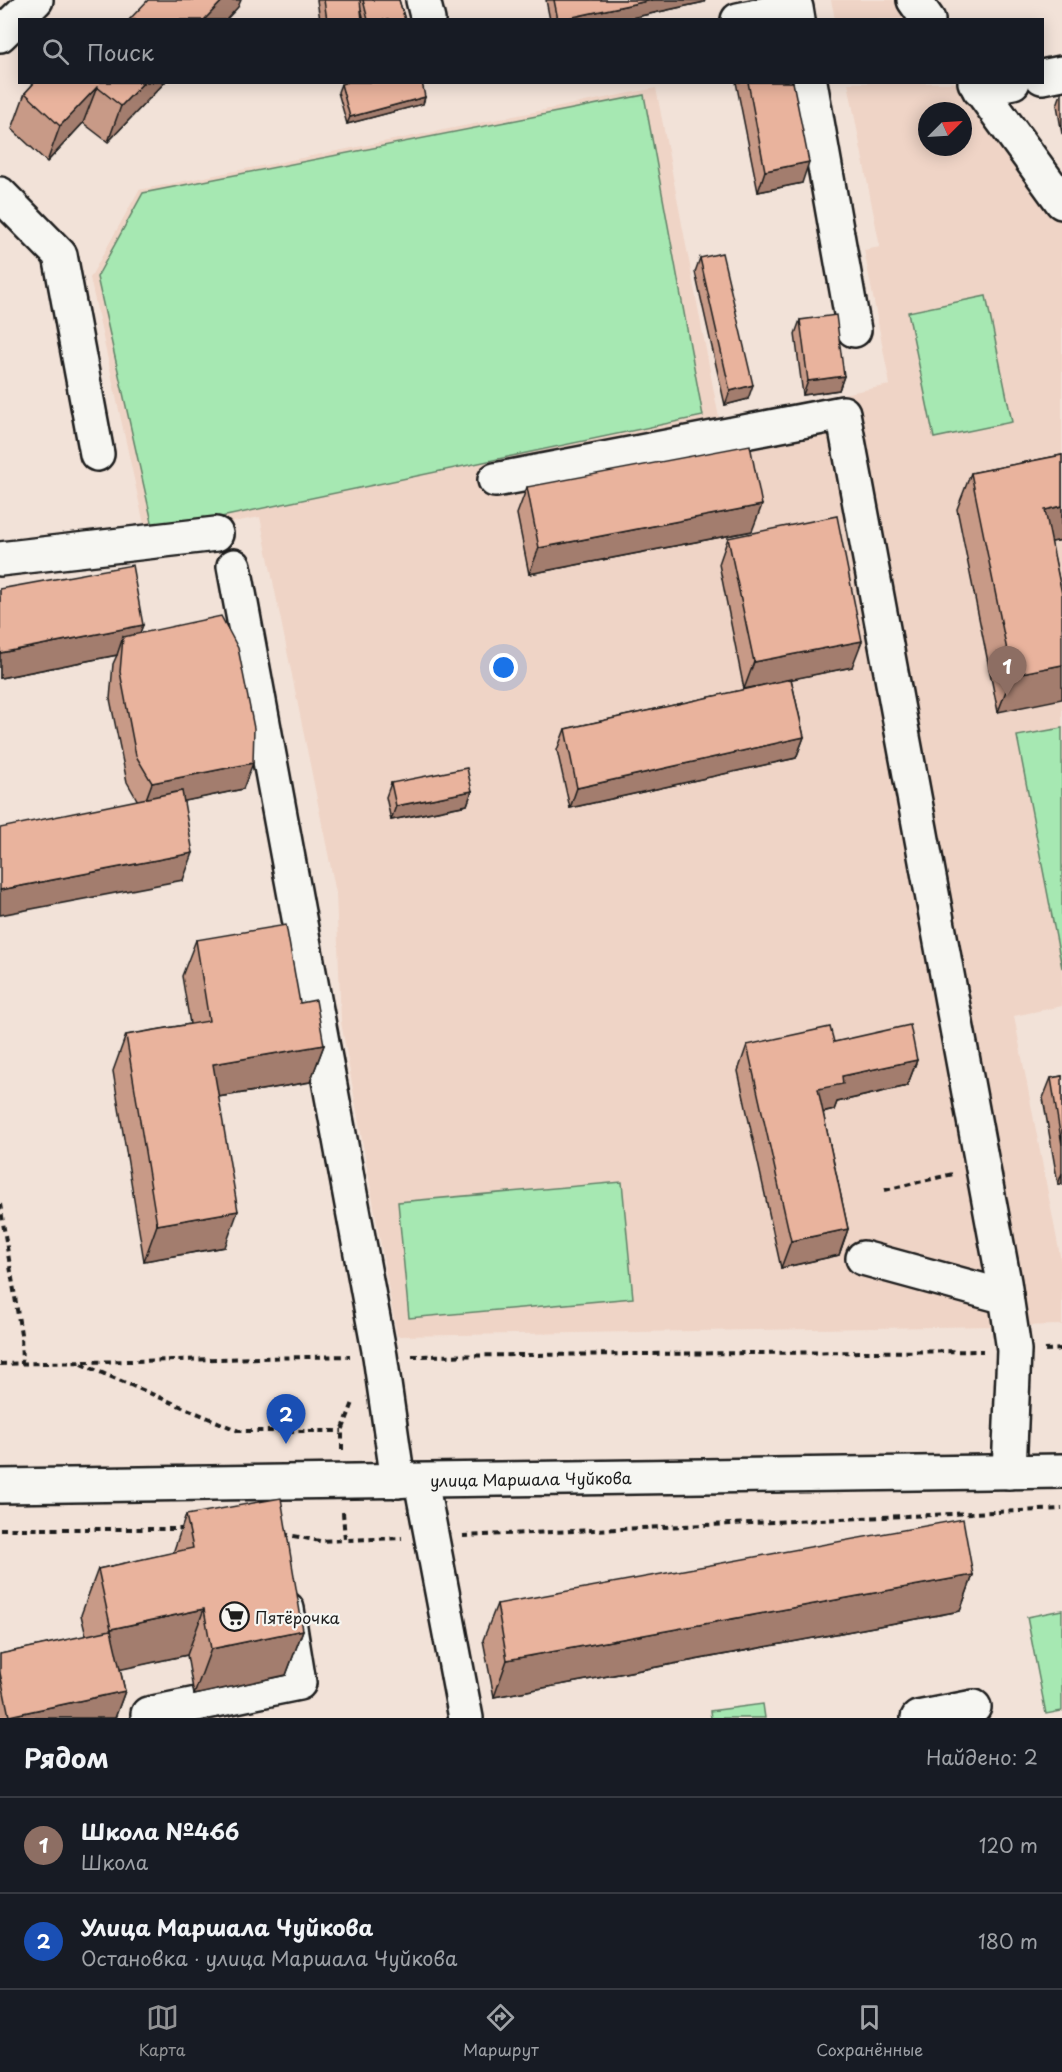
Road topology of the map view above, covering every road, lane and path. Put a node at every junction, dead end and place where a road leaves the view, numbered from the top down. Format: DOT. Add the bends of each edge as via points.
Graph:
graph roads {
  1 [pos="36,0"];
  2 [pos="423,0"];
  3 [pos="914,0"];
  4 [pos="785,10"];
  5 [pos="428,18"];
  6 [pos="747,18"];
  7 [pos="927,18"];
  8 [pos="0,34"];
  9 [pos="1062,73"];
  10 [pos="1044,77"];
  11 [pos="810,84"];
  12 [pos="995,84"];
  13 [pos="977,86"];
  14 [pos="0,194"];
  15 [pos="1062,202"];
  16 [pos="854,330"];
  17 [pos="97,454"];
  18 [pos="495,480"];
  19 [pos="216,534"];
  20 [pos="0,559"];
  21 [pos="234,566"];
  22 [pos="982,1167"];
  23 [pos="885,1190"];
  24 [pos="0,1204"];
  25 [pos="863,1258"];
  26 [pos="1006,1297"];
  27 [pos="1062,1349"];
  28 [pos="1014,1350"];
  29 [pos="380,1356"];
  30 [pos="77,1363"];
  31 [pos="0,1364"];
  32 [pos="22,1364"];
  33 [pos="342,1431"];
  34 [pos="1062,1471"];
  35 [pos="1009,1472"];
  36 [pos="409,1481"];
  37 [pos="266,1483"];
  38 [pos="0,1486"];
  39 [pos="343,1509"];
  40 [pos="1062,1509"];
  41 [pos="0,1529"];
  42 [pos="192,1529"];
  43 [pos="275,1532"];
  44 [pos="431,1537"];
  45 [pos="345,1540"];
  46 [pos="283,1579"];
  47 [pos="974,1707"];
  48 [pos="149,1718"];
  49 [pos="466,1718"];
  50 [pos="918,1718"];
  1 -- 8 [label="street"];
  2 -- 5 [label="street"];
  3 -- 7 [label="street"];
  4 -- 6 [label="street"];
  9 -- 10 [label="street"];
  11 -- 16 [label="street"];
  12 -- 13 [label="street"];
  13 -- 15 [label="street"];
  14 -- 17 [label="street" via="60,255"];
  18 -- 22 [label="street" via="843,413"];
  19 -- 20 [label="street"];
  21 -- 29 [label="street"];
  22 -- 23 [label="path"];
  22 -- 26 [label="street"];
  24 -- 32 [label="path" via="21,1334"];
  25 -- 26 [label="street"];
  26 -- 28 [label="street"];
  27 -- 28 [label="path"];
  28 -- 29 [label="path"];
  28 -- 35 [label="street"];
  29 -- 30 [label="path"];
  29 -- 36 [label="street"];
  30 -- 32 [label="path"];
  30 -- 33 [label="path" via="239,1431"];
  31 -- 32 [label="path"];
  34 -- 35 [label="street, улица Маршала Чуйкова"];
  35 -- 36 [label="street, улица Маршала Чуйкова"];
  36 -- 37 [label="street, улица Маршала Чуйкова"];
  36 -- 44 [label="street"];
  37 -- 38 [label="street, улица Маршала Чуйкова"];
  37 -- 43 [label="street"];
  39 -- 45 [label="path"];
  40 -- 44 [label="path"];
  41 -- 42 [label="path"];
  43 -- 45 [label="path" via="320,1541"];
  44 -- 45 [label="path"];
  44 -- 49 [label="street"];
  46 -- 48 [label="street" via="299,1683 148,1714"];
  47 -- 50 [label="street"];
}
